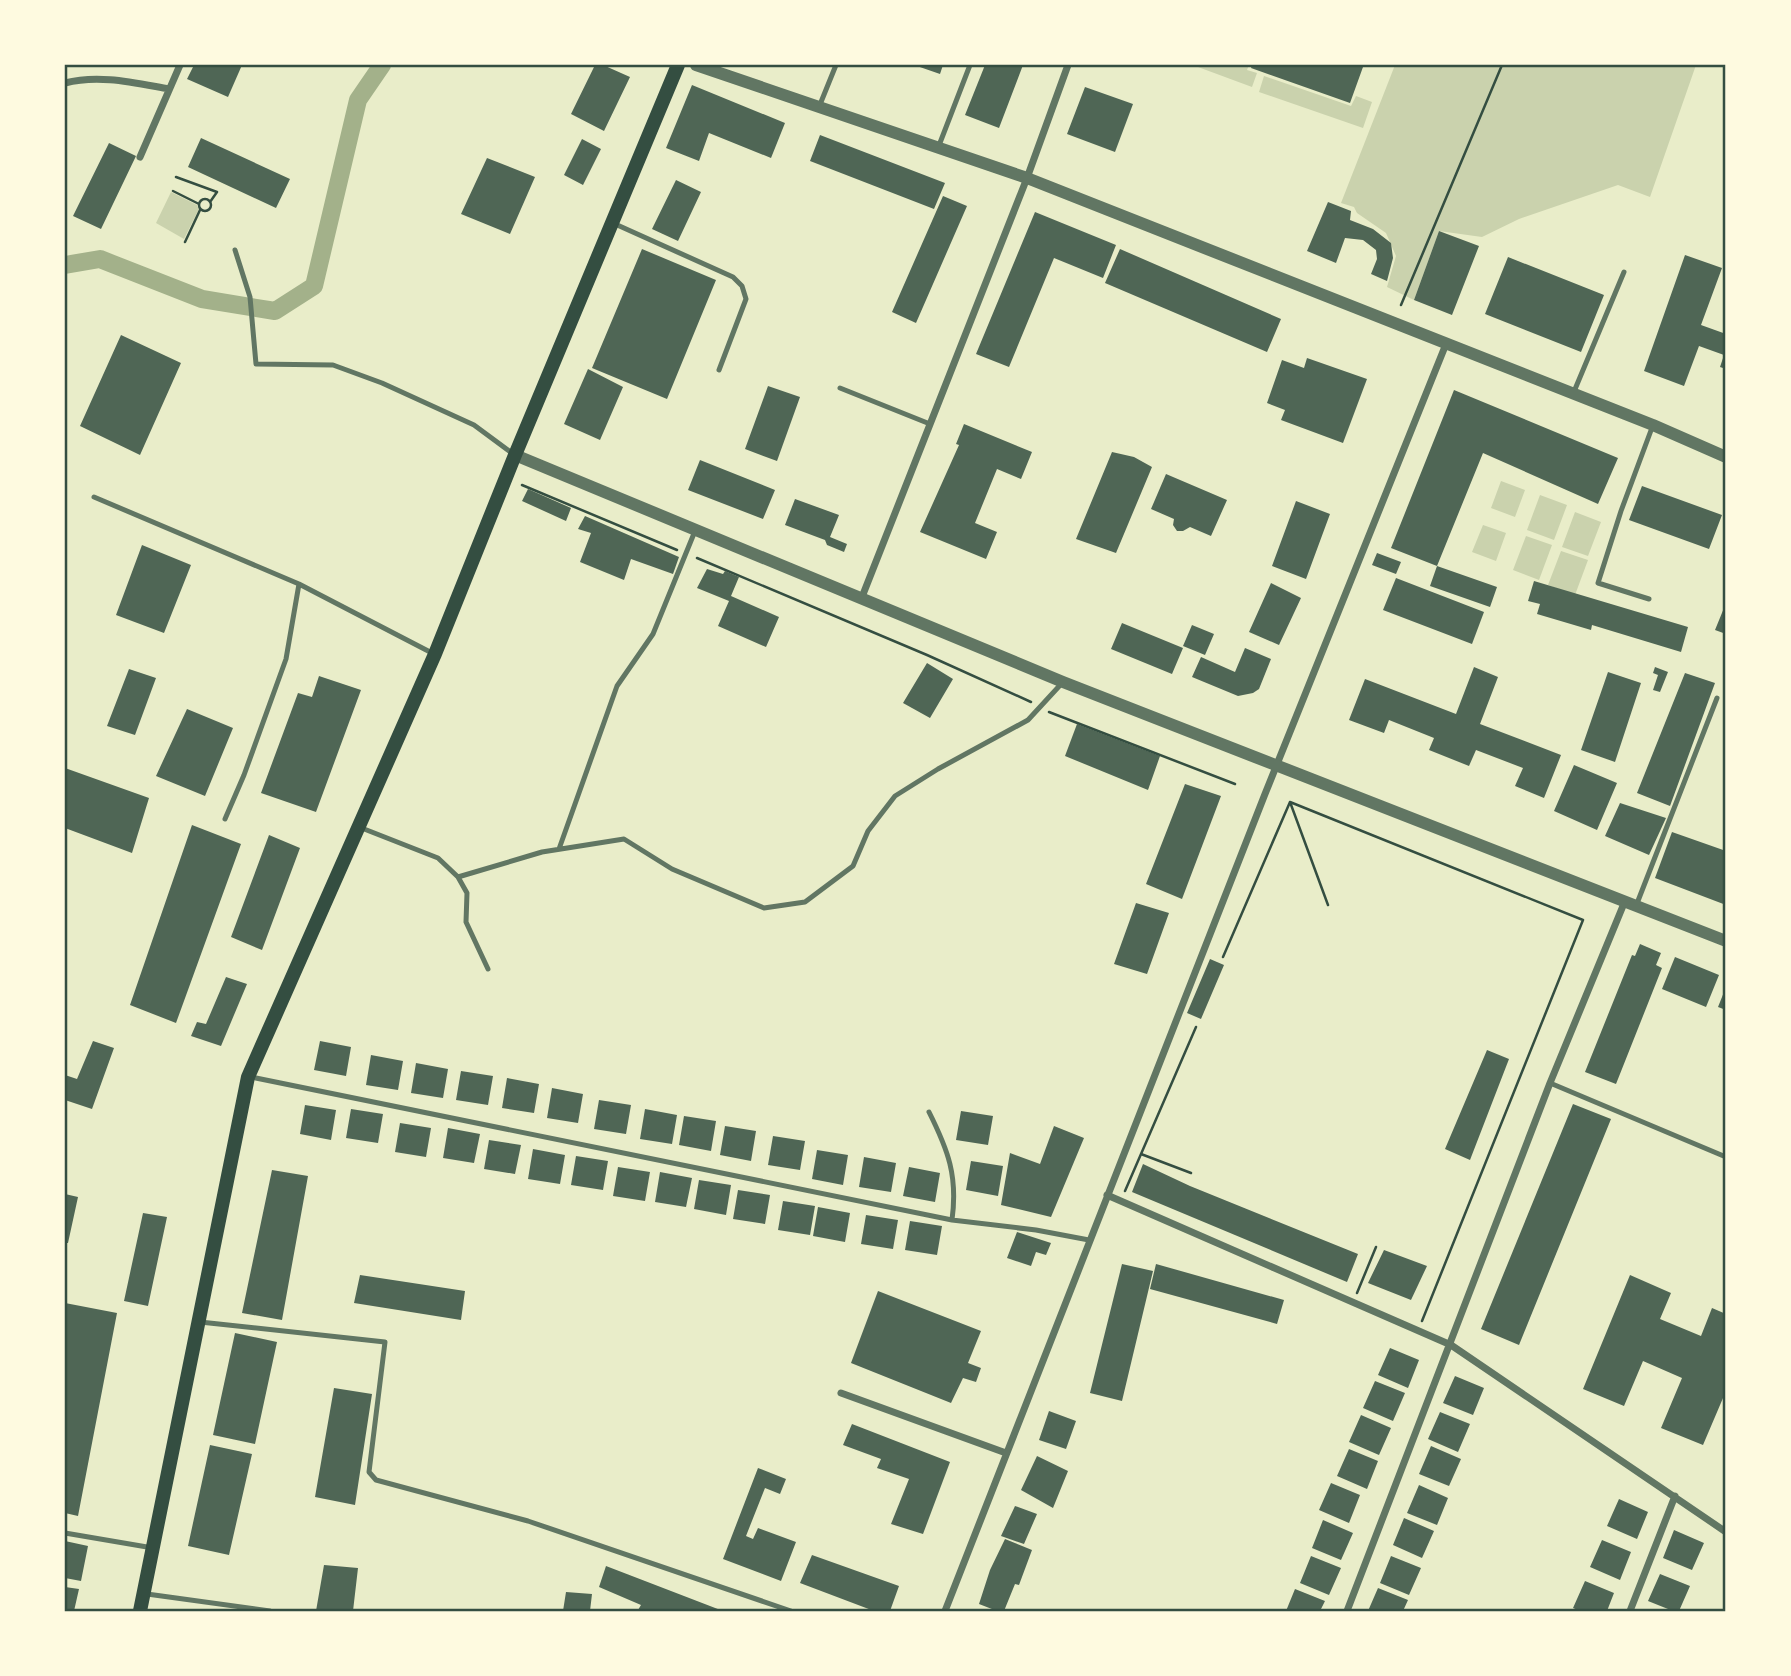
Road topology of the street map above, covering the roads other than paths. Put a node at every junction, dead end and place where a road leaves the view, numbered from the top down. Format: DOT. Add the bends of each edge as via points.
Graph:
graph roads {
  1 [pos="180,65"];
  2 [pos="678,65"];
  3 [pos="696,65"];
  4 [pos="836,65"];
  5 [pos="970,65"];
  6 [pos="1068,65"];
  7 [pos="65,83"];
  8 [pos="169,89"];
  9 [pos="819,107"];
  10 [pos="938,148"];
  11 [pos="140,157"];
  12 [pos="1027,178"];
  13 [pos="612,223"];
  14 [pos="235,250"];
  15 [pos="1624,272"];
  16 [pos="1446,344"];
  17 [pos="719,370"];
  18 [pos="840,388"];
  19 [pos="1573,394"];
  20 [pos="930,425"];
  21 [pos="1653,425"];
  22 [pos="515,455"];
  23 [pos="1726,457"];
  24 [pos="94,497"];
  25 [pos="695,531"];
  26 [pos="299,584"];
  27 [pos="862,597"];
  28 [pos="1649,599"];
  29 [pos="435,654"];
  30 [pos="1063,682"];
  31 [pos="1717,698"];
  32 [pos="1277,766"];
  33 [pos="225,819"];
  34 [pos="359,827"];
  35 [pos="559,849"];
  36 [pos="458,877"];
  37 [pos="1631,904"];
  38 [pos="1726,941"];
  39 [pos="488,969"];
  40 [pos="248,1077"];
  41 [pos="1550,1083"];
  42 [pos="929,1112"];
  43 [pos="1726,1157"];
  44 [pos="1107,1195"];
  45 [pos="952,1220"];
  46 [pos="1089,1240"];
  47 [pos="198,1322"];
  48 [pos="1451,1345"];
  49 [pos="841,1393"];
  50 [pos="1006,1453"];
  51 [pos="1675,1496"];
  52 [pos="1726,1532"];
  53 [pos="65,1533"];
  54 [pos="153,1548"];
  55 [pos="144,1593"];
  56 [pos="140,1611"];
  57 [pos="270,1611"];
  58 [pos="791,1611"];
  59 [pos="945,1611"];
  60 [pos="1347,1611"];
  61 [pos="1630,1611"];
  1 -- 8 [label="street"];
  2 -- 13 [label="main road"];
  3 -- 9 [label="street"];
  4 -- 9 [label="lane"];
  5 -- 10 [label="lane"];
  6 -- 12 [label="street"];
  7 -- 8 [label="street" via="115,79"];
  8 -- 11 [label="street"];
  9 -- 10 [label="street"];
  10 -- 12 [label="street"];
  12 -- 16 [label="street"];
  12 -- 20 [label="street"];
  13 -- 17 [label="lane" via="733,277 742,286 746,299"];
  13 -- 22 [label="main road"];
  14 -- 22 [label="lane" via="250,297 256,364 333,365 474,425"];
  15 -- 19 [label="lane"];
  16 -- 19 [label="street"];
  16 -- 32 [label="street"];
  18 -- 20 [label="lane"];
  19 -- 21 [label="street"];
  20 -- 27 [label="street"];
  21 -- 23 [label="street"];
  21 -- 28 [label="lane" via="1598,583"];
  22 -- 25 [label="street"];
  22 -- 29 [label="main road"];
  24 -- 26 [label="lane"];
  25 -- 27 [label="street"];
  25 -- 35 [label="lane" via="653,634 617,686"];
  26 -- 29 [label="lane"];
  26 -- 33 [label="lane" via="286,659"];
  27 -- 30 [label="street"];
  29 -- 34 [label="main road"];
  30 -- 32 [label="street"];
  30 -- 35 [label="lane" via="1028,720 895,796 868,831 853,866 805,902 764,908 672,869 624,839"];
  31 -- 37 [label="lane"];
  32 -- 37 [label="street"];
  32 -- 44 [label="street"];
  34 -- 36 [label="lane" via="438,858"];
  34 -- 40 [label="main road"];
  35 -- 36 [label="lane"];
  36 -- 39 [label="lane" via="467,892 466,922"];
  37 -- 38 [label="street"];
  37 -- 41 [label="street"];
  40 -- 45 [label="lane"];
  40 -- 47 [label="main road"];
  41 -- 43 [label="lane"];
  41 -- 48 [label="street"];
  42 -- 45 [label="lane" via="953,1170"];
  44 -- 46 [label="street"];
  44 -- 48 [label="street"];
  45 -- 46 [label="lane"];
  46 -- 50 [label="street"];
  47 -- 54 [label="main road"];
  47 -- 58 [label="lane" via="385,1342 369,1472 376,1480 528,1521"];
  48 -- 51 [label="street"];
  48 -- 60 [label="street"];
  49 -- 50 [label="street"];
  50 -- 59 [label="street"];
  51 -- 52 [label="street"];
  51 -- 61 [label="street"];
  53 -- 54 [label="lane"];
  54 -- 55 [label="main road"];
  55 -- 56 [label="main road"];
  55 -- 57 [label="lane"];
}
